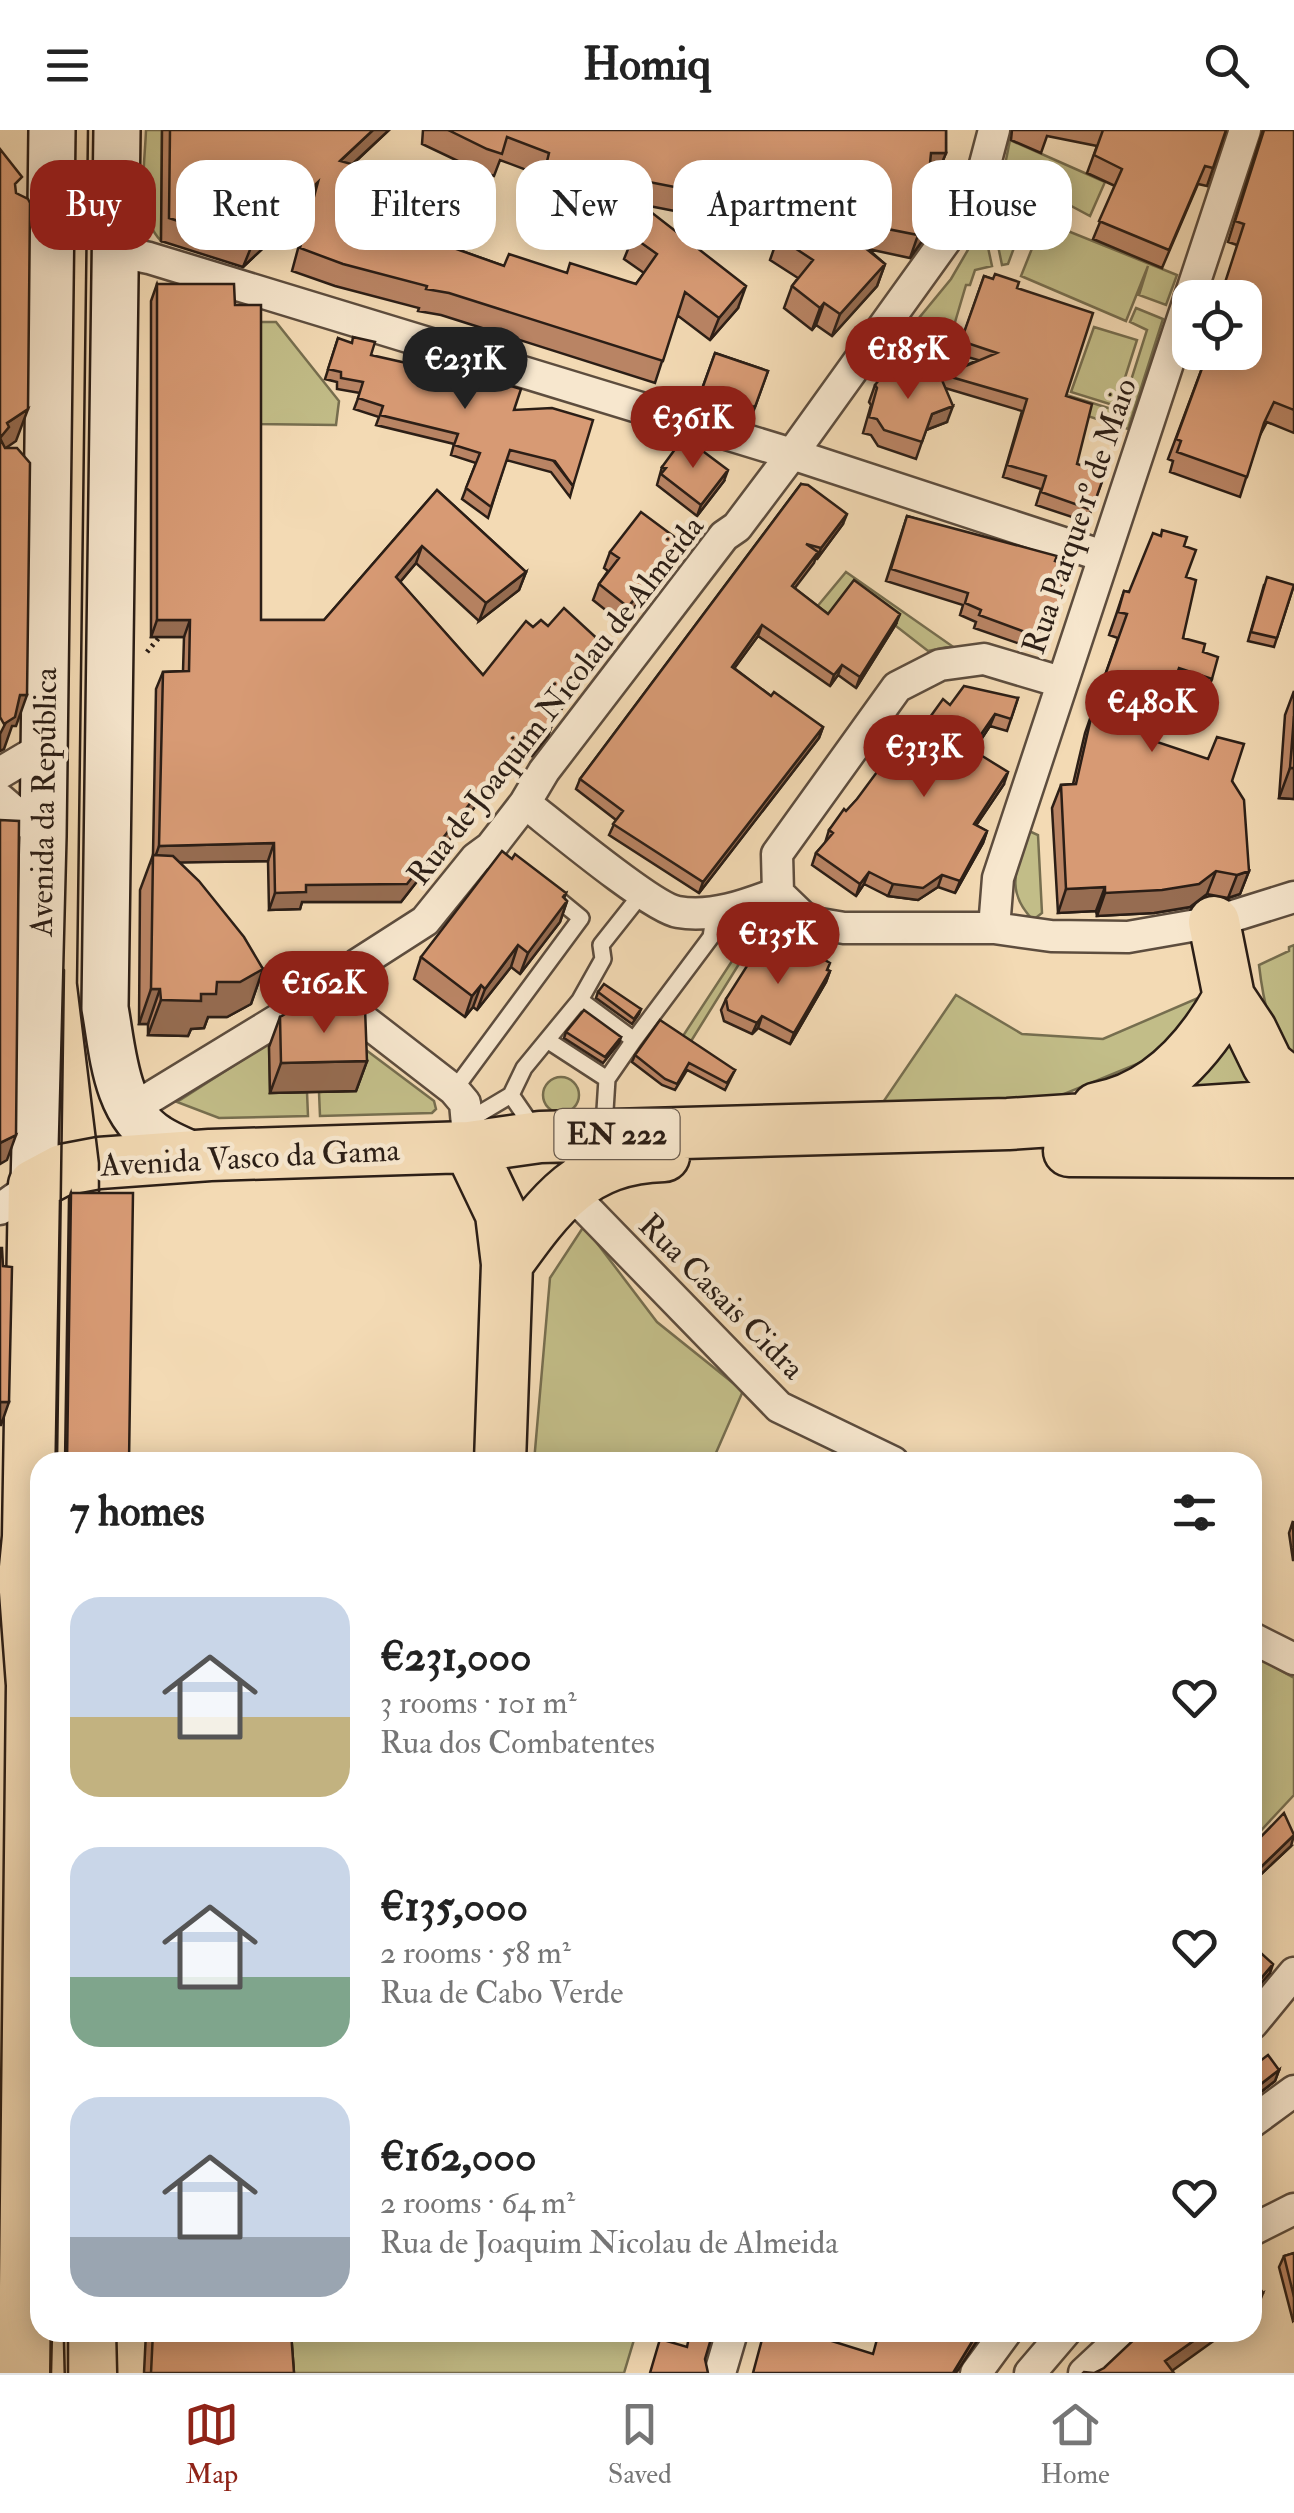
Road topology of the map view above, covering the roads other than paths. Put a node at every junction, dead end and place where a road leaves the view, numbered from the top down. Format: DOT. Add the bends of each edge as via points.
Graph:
graph roads {
  1 [pos="52,130"];
  2 [pos="117,130"];
  3 [pos="994,130"];
  4 [pos="1237,132"];
  5 [pos="115,251"];
  6 [pos="792,454"];
  7 [pos="1103,556"];
  8 [pos="1061,682"];
  9 [pos="44,747"];
  10 [pos="0,773"];
  11 [pos="0,799"];
  12 [pos="526,803"];
  13 [pos="29,835"];
  14 [pos="536,882"];
  15 [pos="642,892"];
  16 [pos="778,893"];
  17 [pos="1294,897"];
  18 [pos="715,912"];
  19 [pos="1214,922"];
  20 [pos="994,928"];
  21 [pos="340,982"];
  22 [pos="1229,997"];
  23 [pos="580,1000"];
  24 [pos="547,1040"];
  25 [pos="634,1040"];
  26 [pos="607,1080"];
  27 [pos="1294,1086"];
  28 [pos="454,1090"];
  29 [pos="511,1095"];
  30 [pos="1294,1106"];
  31 [pos="130,1110"];
  32 [pos="1294,1126"];
  33 [pos="469,1134"];
  34 [pos="603,1135"];
  35 [pos="540,1137"];
  36 [pos="1007,1137"];
  37 [pos="1294,1152"];
  38 [pos="194,1156"];
  39 [pos="1294,1179"];
  40 [pos="567,1189"];
  41 [pos="17,1197"];
  42 [pos="507,1264"];
  43 [pos="500,1452"];
  44 [pos="872,1452"];
  45 [pos="24,1535"];
  46 [pos="1262,1643"];
  47 [pos="30,1658"];
  48 [pos="1294,1659"];
  49 [pos="30,1755"];
  50 [pos="1294,1972"];
  51 [pos="1262,2012"];
  52 [pos="1294,2091"];
  53 [pos="1262,2115"];
  54 [pos="1294,2209"];
  55 [pos="1262,2225"];
  56 [pos="90,2342"];
  57 [pos="729,2342"];
  58 [pos="999,2342"];
  59 [pos="1056,2342"];
  60 [pos="1117,2342"];
  61 [pos="24,2373"];
  62 [pos="91,2373"];
  63 [pos="720,2373"];
  64 [pos="976,2373"];
  65 [pos="1030,2373"];
  66 [pos="1084,2373"];
  1 -- 9 [label="main road, Avenida da República" via="45,217"];
  2 -- 5 [label="main road, Avenida da República"];
  3 -- 6 [label="street, Rua de Joaquim Nicolau de Almeida" via="976,198"];
  4 -- 7 [label="street, Rua Parque 1º de Maio"];
  5 -- 6 [label="street"];
  5 -- 31 [label="main road, Avenida da República" via="105,1008"];
  6 -- 7 [label="street"];
  6 -- 12 [label="street, Rua de Joaquim Nicolau de Almeida" via="544,771"];
  7 -- 8 [label="street, Rua Parque 1º de Maio"];
  8 -- 16 [label="street" via="984,659 940,665 898,687 777,854"];
  8 -- 20 [label="street, Rua Parque 1º de Maio" via="998,878"];
  9 -- 10 [label="street"];
  9 -- 13 [label="main road, Avenida da República"];
  11 -- 13 [label="street"];
  12 -- 15 [label="street"];
  12 -- 21 [label="street, Rua de Joaquim Nicolau de Almeida" via="498,853 476,858 425,921"];
  13 -- 41 [label="main road, Avenida da República"];
  14 -- 28 [label="lane" via="582,918"];
  15 -- 18 [label="street" via="675,912"];
  15 -- 23 [label="lane" via="601,945 603,958"];
  16 -- 18 [label="street"];
  16 -- 20 [label="street" via="808,922 844,928"];
  17 -- 19 [label="street"];
  18 -- 25 [label="lane" via="711,937"];
  19 -- 20 [label="street" via="1128,937"];
  19 -- 22 [label="main road"];
  21 -- 28 [label="street" via="361,1018"];
  21 -- 31 [label="street, Rua de Joaquim Nicolau de Almeida"];
  22 -- 27 [label="main road" via="1268,1065"];
  22 -- 36 [label="main road" via="1174,1072 1116,1104"];
  23 -- 24 [label="lane"];
  23 -- 25 [label="lane"];
  24 -- 26 [label="lane"];
  24 -- 29 [label="lane"];
  25 -- 26 [label="lane"];
  26 -- 34 [label="lane"];
  28 -- 33 [label="street" via="465,1103"];
  29 -- 33 [label="lane"];
  29 -- 35 [label="lane"];
  30 -- 36 [label="main road"];
  31 -- 38 [label="main road" via="154,1136"];
  32 -- 36 [label="main road"];
  33 -- 35 [label="main road, Avenida Vasco da Gama / EN 222"];
  33 -- 38 [label="main road, Avenida Vasco da Gama / EN 222"];
  33 -- 42 [label="main road" via="501,1214"];
  34 -- 35 [label="main road, Avenida Vasco da Gama / EN 222"];
  34 -- 36 [label="main road, Avenida Vasco da Gama / EN 222"];
  36 -- 37 [label="main road"];
  36 -- 39 [label="main road"];
  36 -- 40 [label="main road" via="642,1157"];
  38 -- 41 [label="main road, Avenida Vasco da Gama" via="62,1170"];
  40 -- 42 [label="main road"];
  40 -- 44 [label="street, Rua Casais Cidra" via="779,1407"];
  41 -- 45 [label="main road, Avenida da República"];
  42 -- 43 [label="main road"];
  45 -- 47 [label="main road, Avenida da República"];
  46 -- 48 [label="street"];
  49 -- 61 [label="main road, Avenida da República" via="22,2040"];
  50 -- 51 [label="street"];
  52 -- 53 [label="street"];
  54 -- 55 [label="street"];
  56 -- 62 [label="main road"];
  57 -- 63 [label="street"];
  58 -- 64 [label="street"];
  59 -- 65 [label="street"];
  60 -- 66 [label="street"];
}
